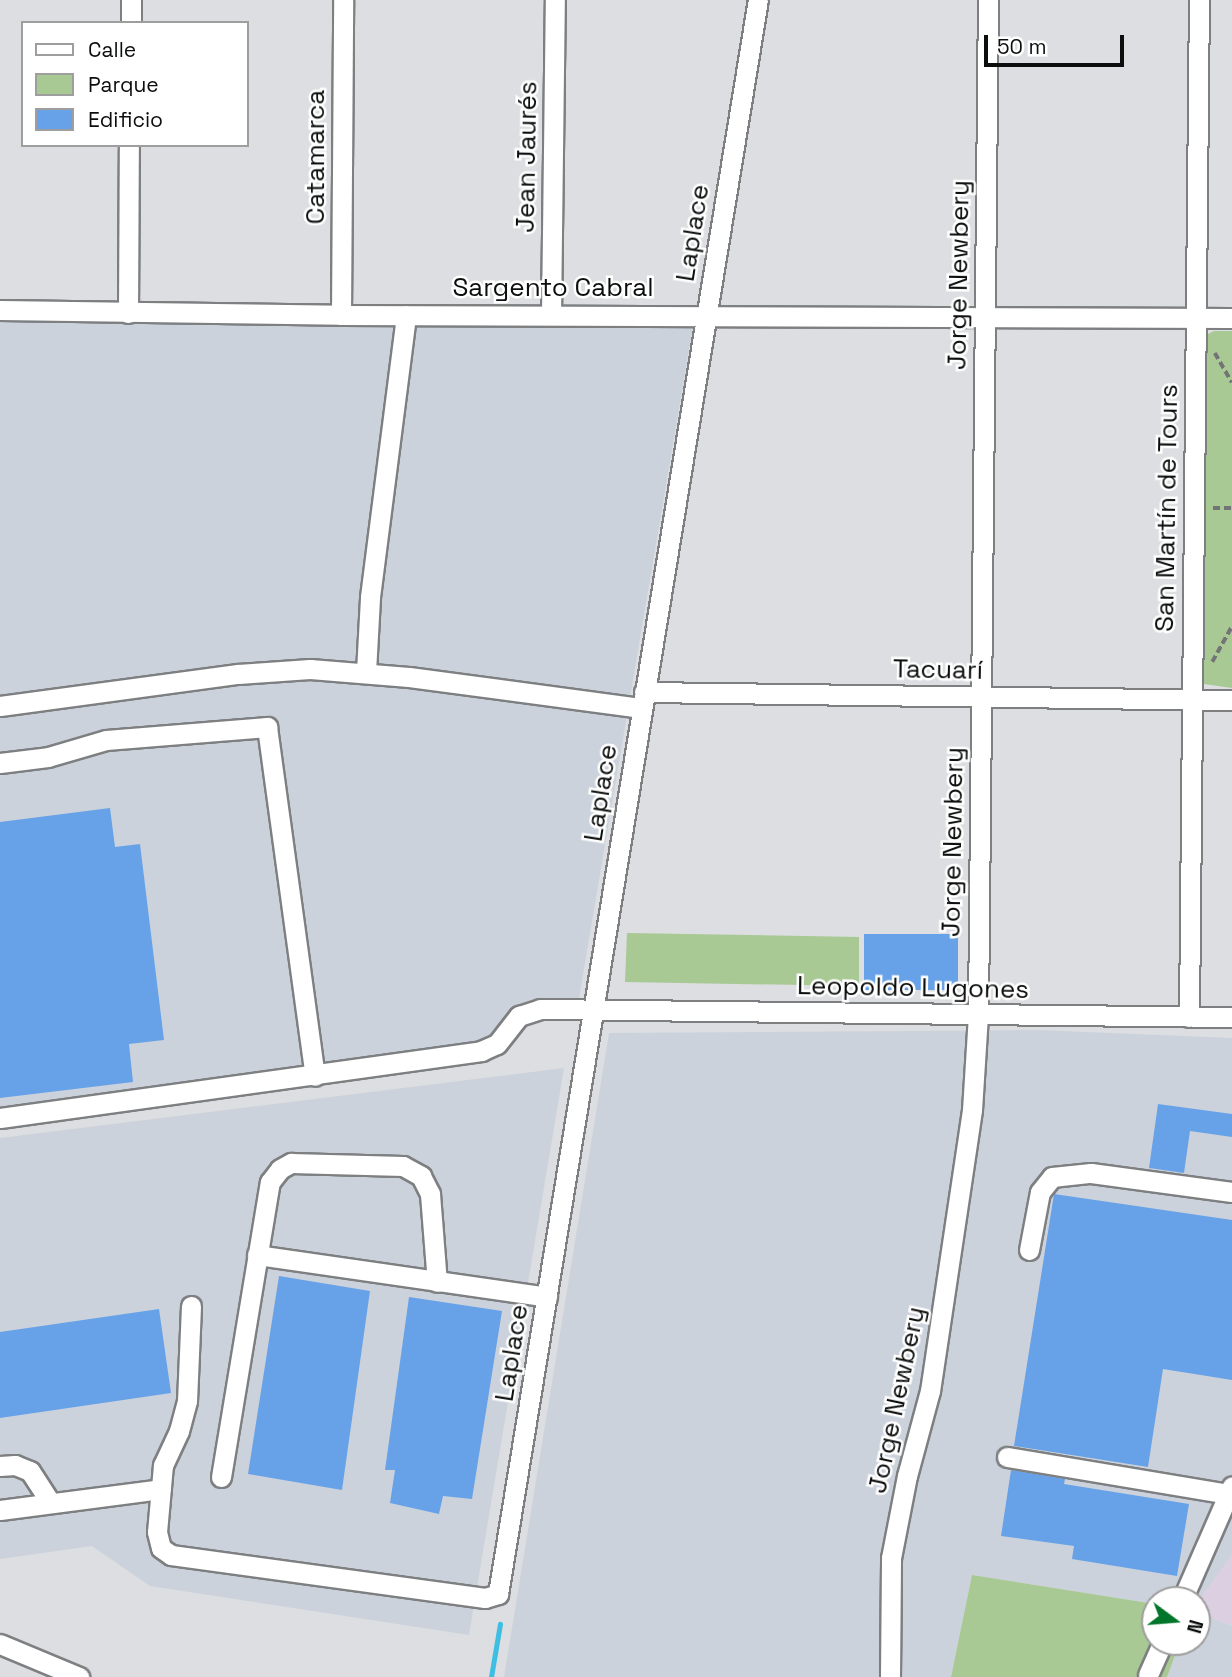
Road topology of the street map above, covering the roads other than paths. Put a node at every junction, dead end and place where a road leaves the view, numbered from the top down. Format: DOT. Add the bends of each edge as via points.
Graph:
graph roads {
  1 [pos="131,0"];
  2 [pos="343,0"];
  3 [pos="555,0"];
  4 [pos="758,0"];
  5 [pos="988,0"];
  6 [pos="1199,0"];
  7 [pos="131,21"];
  8 [pos="129,147"];
  9 [pos="0,310"];
  10 [pos="128,313"];
  11 [pos="706,314"];
  12 [pos="341,315"];
  13 [pos="406,315"];
  14 [pos="551,315"];
  15 [pos="985,316"];
  16 [pos="1195,317"];
  17 [pos="1232,318"];
  18 [pos="366,673"];
  19 [pos="981,696"];
  20 [pos="1192,699"];
  21 [pos="1232,699"];
  22 [pos="643,700"];
  23 [pos="0,706"];
  24 [pos="0,763"];
  25 [pos="593,1011"];
  26 [pos="978,1015"];
  27 [pos="1189,1017"];
  28 [pos="1232,1017"];
  29 [pos="315,1076"];
  30 [pos="0,1118"];
  31 [pos="1232,1192"];
  32 [pos="1029,1250"];
  33 [pos="257,1255"];
  34 [pos="437,1282"];
  35 [pos="547,1297"];
  36 [pos="191,1306"];
  37 [pos="1007,1457"];
  38 [pos="0,1466"];
  39 [pos="221,1477"];
  40 [pos="161,1489"];
  41 [pos="1230,1490"];
  42 [pos="51,1503"];
  43 [pos="0,1510"];
  44 [pos="1188,1586"];
  45 [pos="0,1644"];
  46 [pos="1157,1656"];
  47 [pos="1148,1675"];
  48 [pos="79,1677"];
  49 [pos="890,1677"];
  1 -- 7 [label="street"];
  2 -- 12 [label="street, Catamarca"];
  3 -- 14 [label="street, Jean Jaurés"];
  4 -- 11 [label="street, Laplace"];
  5 -- 15 [label="street, Jorge Newbery"];
  6 -- 16 [label="street, San Martín de Tours"];
  8 -- 10 [label="street"];
  9 -- 10 [label="street, Sargento Cabral"];
  10 -- 12 [label="street, Sargento Cabral"];
  11 -- 14 [label="street, Sargento Cabral"];
  11 -- 15 [label="street, Sargento Cabral"];
  11 -- 22 [label="street, Laplace"];
  12 -- 13 [label="street, Sargento Cabral"];
  13 -- 14 [label="street, Sargento Cabral"];
  13 -- 18 [label="street" via="370,597"];
  15 -- 16 [label="street, Sargento Cabral"];
  15 -- 19 [label="street, Jorge Newbery"];
  16 -- 17 [label="street, Sargento Cabral"];
  16 -- 20 [label="street, San Martín de Tours"];
  18 -- 22 [label="street, Tacuarí"];
  18 -- 23 [label="street, Tacuarí" via="310,669 238,674"];
  19 -- 20 [label="street, Tacuarí"];
  19 -- 22 [label="street, Tacuarí"];
  19 -- 26 [label="street, Jorge Newbery"];
  20 -- 21 [label="street, Tacuarí"];
  20 -- 27 [label="street, San Martín de Tours"];
  22 -- 25 [label="street, Laplace"];
  24 -- 29 [label="street" via="48,757 106,740 267,727"];
  25 -- 26 [label="street, Leopoldo Lugones"];
  25 -- 29 [label="street, Leopoldo Lugones" via="540,1009 519,1016 497,1044 481,1051"];
  25 -- 35 [label="street, Laplace"];
  26 -- 27 [label="street, Leopoldo Lugones"];
  26 -- 49 [label="street, Jorge Newbery" via="972,1110 930,1391 891,1558"];
  27 -- 28 [label="street, Leopoldo Lugones"];
  29 -- 30 [label="street, Leopoldo Lugones"];
  31 -- 32 [label="street" via="1091,1173 1052,1177 1040,1192"];
  33 -- 34 [label="street"];
  33 -- 34 [label="street" via="270,1182 291,1163 402,1166 421,1177 430,1194"];
  33 -- 39 [label="street"];
  34 -- 35 [label="street"];
  35 -- 40 [label="street, Laplace" via="498,1594 485,1598 171,1555 161,1548 157,1532"];
  36 -- 40 [label="street" via="187,1401 163,1465"];
  37 -- 41 [label="street"];
  38 -- 42 [label="street" via="30,1471"];
  40 -- 42 [label="street"];
  41 -- 44 [label="street"];
  42 -- 43 [label="street"];
  45 -- 48 [label="street"];
  46 -- 47 [label="street"];
}
